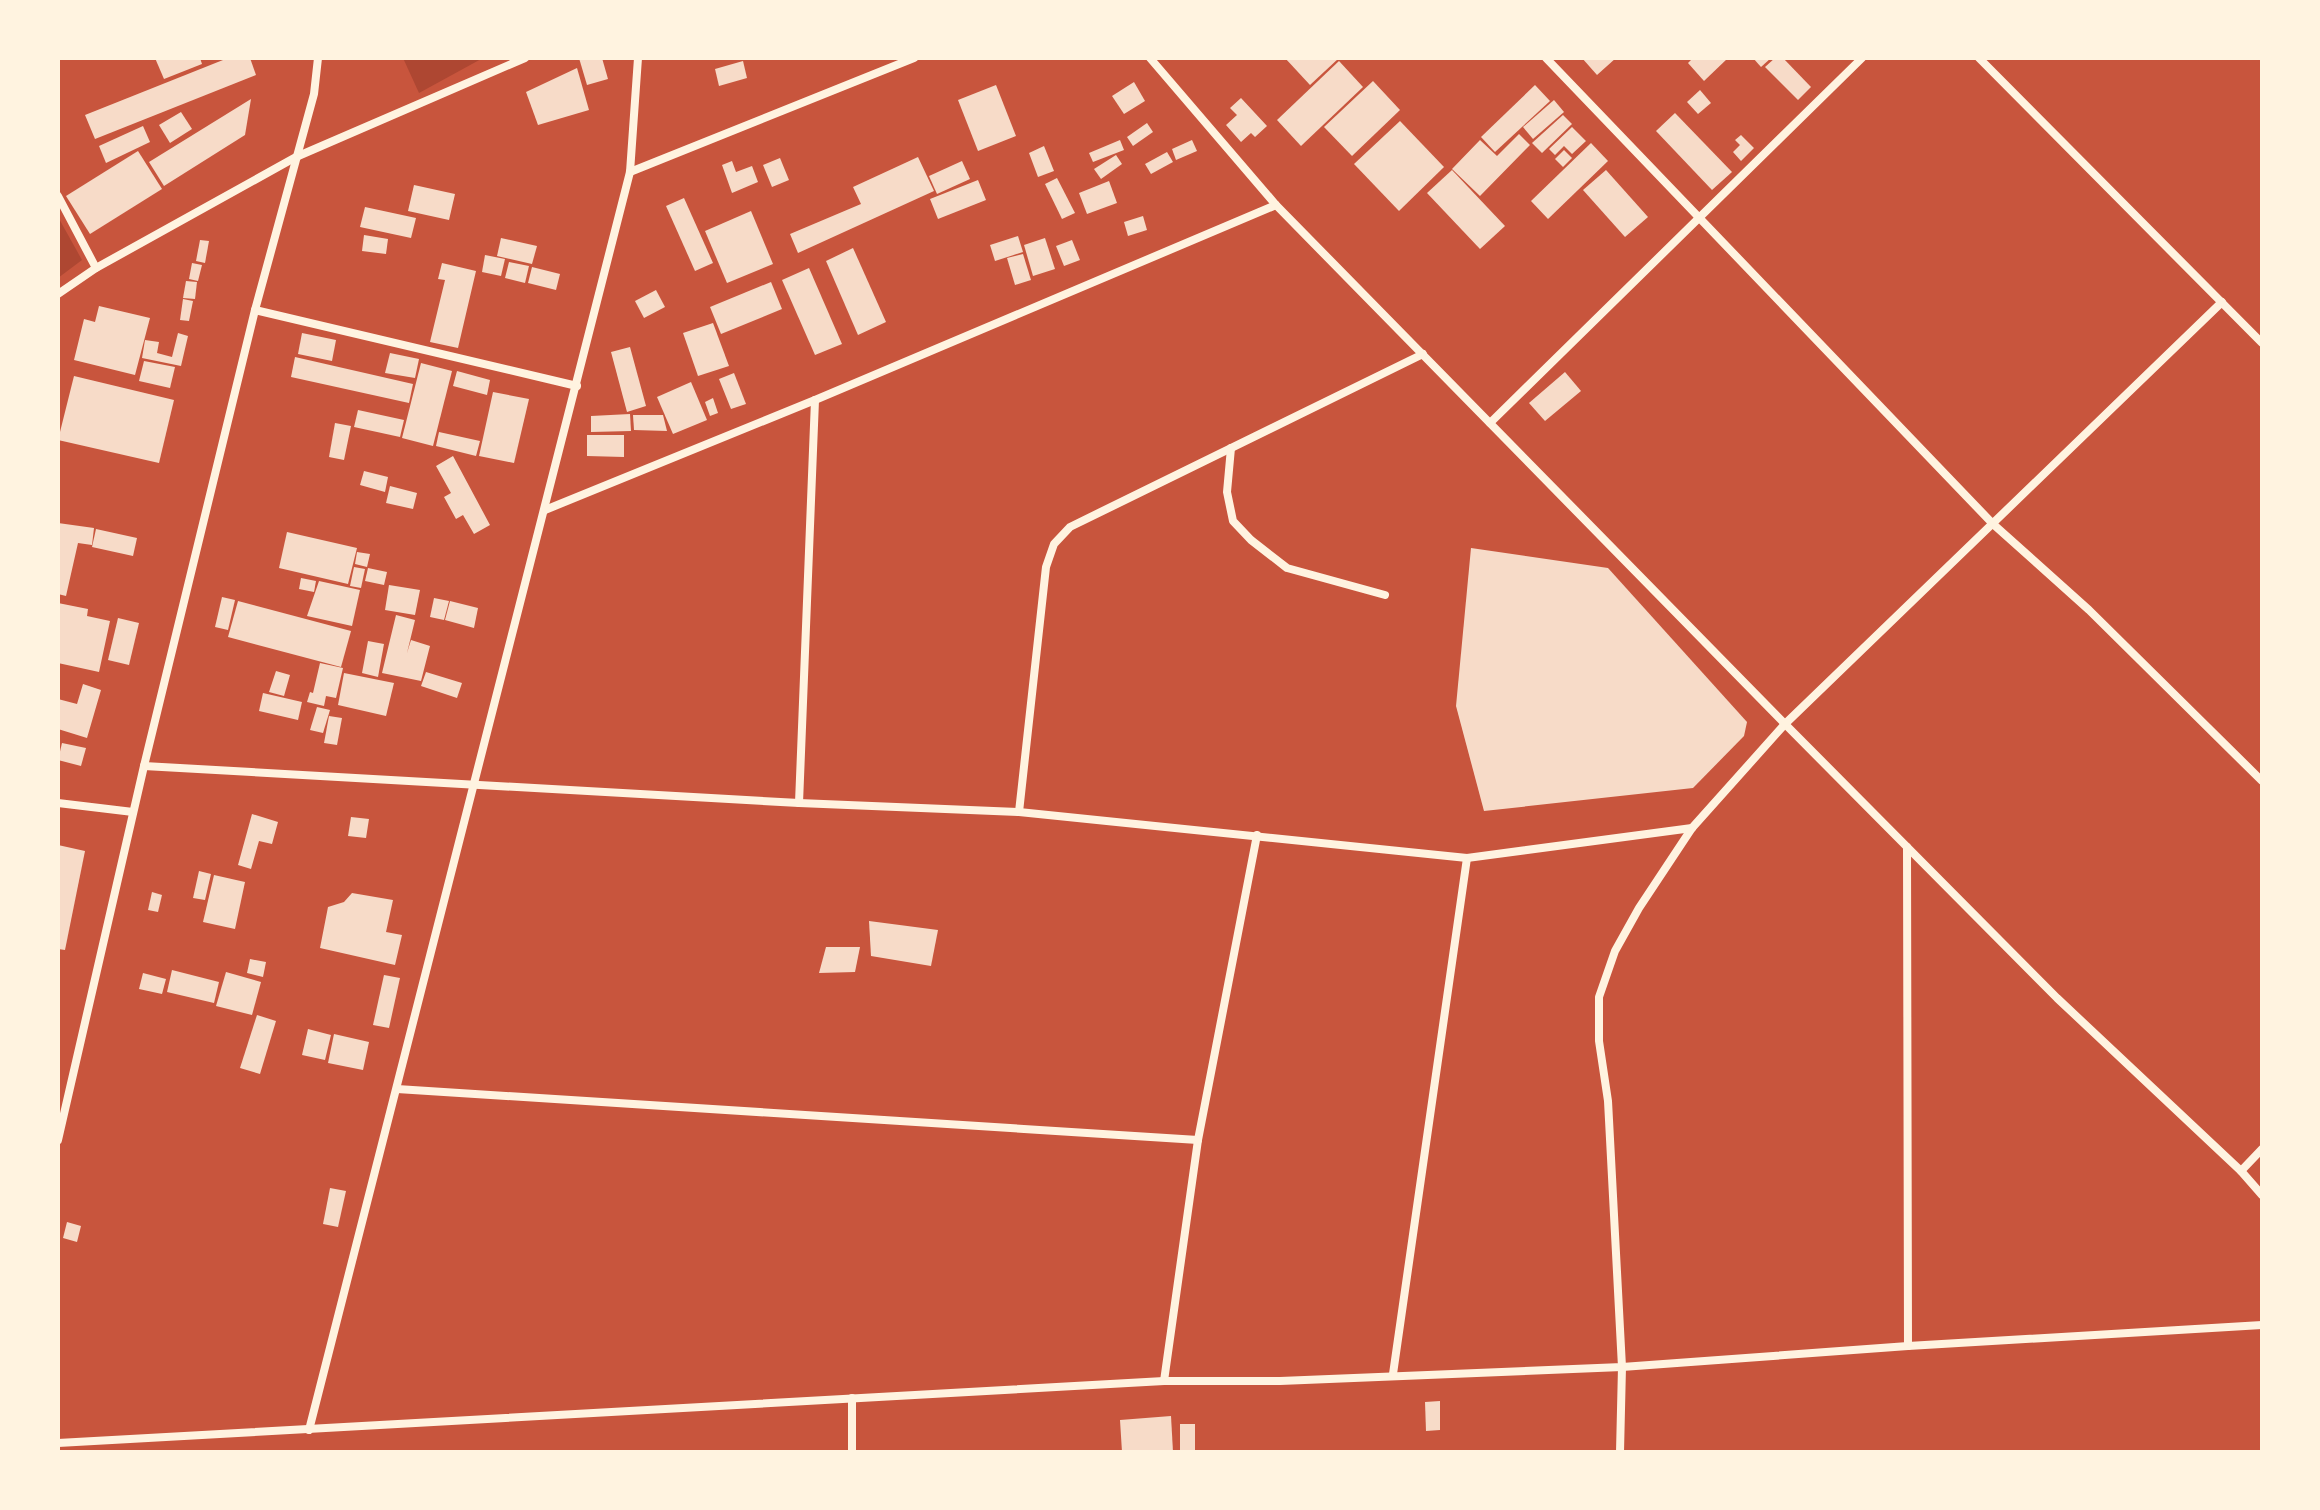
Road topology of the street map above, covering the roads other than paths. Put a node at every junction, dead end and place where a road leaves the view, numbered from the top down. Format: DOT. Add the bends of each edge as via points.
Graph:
graph roads {
  1 [pos="318,58"];
  2 [pos="525,58"];
  3 [pos="638,58"];
  4 [pos="914,58"];
  5 [pos="1150,58"];
  6 [pos="1546,58"];
  7 [pos="1862,58"];
  8 [pos="1979,58"];
  9 [pos="296,157"];
  10 [pos="630,172"];
  11 [pos="58,196"];
  12 [pos="1276,205"];
  13 [pos="1698,219"];
  14 [pos="96,268"];
  15 [pos="58,294"];
  16 [pos="2222,302"];
  17 [pos="255,310"];
  18 [pos="2262,343"];
  19 [pos="1423,354"];
  20 [pos="577,386"];
  21 [pos="815,400"];
  22 [pos="1490,423"];
  23 [pos="1231,448"];
  24 [pos="545,510"];
  25 [pos="1993,524"];
  26 [pos="1385,595"];
  27 [pos="1785,724"];
  28 [pos="144,766"];
  29 [pos="2262,781"];
  30 [pos="475,784"];
  31 [pos="58,803"];
  32 [pos="799,803"];
  33 [pos="133,812"];
  34 [pos="1019,812"];
  35 [pos="1692,828"];
  36 [pos="1257,835"];
  37 [pos="1907,847"];
  38 [pos="1467,858"];
  39 [pos="397,1089"];
  40 [pos="59,1134"];
  41 [pos="1198,1140"];
  42 [pos="2262,1149"];
  43 [pos="2241,1171"];
  44 [pos="2262,1195"];
  45 [pos="2262,1325"];
  46 [pos="1908,1346"];
  47 [pos="1622,1367"];
  48 [pos="1393,1374"];
  49 [pos="1164,1381"];
  50 [pos="852,1398"];
  51 [pos="309,1430"];
  52 [pos="58,1443"];
  53 [pos="852,1452"];
  54 [pos="1620,1452"];
  1 -- 9 [label="street"];
  2 -- 9 [label="street"];
  3 -- 10 [label="street"];
  4 -- 10 [label="street"];
  5 -- 12 [label="street"];
  6 -- 13 [label="street"];
  7 -- 13 [label="street"];
  8 -- 16 [label="street"];
  9 -- 14 [label="street"];
  9 -- 17 [label="street"];
  10 -- 20 [label="street"];
  11 -- 14 [label="street"];
  12 -- 19 [label="street"];
  12 -- 21 [label="street"];
  13 -- 22 [label="street"];
  13 -- 25 [label="street"];
  14 -- 15 [label="street"];
  16 -- 18 [label="street"];
  16 -- 25 [label="street"];
  17 -- 20 [label="street"];
  17 -- 28 [label="street"];
  19 -- 22 [label="street"];
  19 -- 23 [label="street"];
  20 -- 24 [label="street"];
  21 -- 24 [label="street"];
  21 -- 32 [label="street"];
  22 -- 27 [label="street"];
  23 -- 26 [label="street" via="1227,492 1233,521 1251,540 1287,568"];
  23 -- 34 [label="street" via="1070,527 1054,544 1046,567"];
  24 -- 30 [label="street"];
  25 -- 27 [label="street"];
  25 -- 29 [label="street" via="2089,610"];
  27 -- 35 [label="street"];
  27 -- 37 [label="street"];
  28 -- 30 [label="street"];
  28 -- 33 [label="street"];
  30 -- 32 [label="street"];
  30 -- 39 [label="street"];
  31 -- 33 [label="street"];
  32 -- 34 [label="street"];
  33 -- 40 [label="street"];
  34 -- 36 [label="street"];
  35 -- 38 [label="street"];
  35 -- 47 [label="street" via="1615,951 1599,997"];
  36 -- 38 [label="street"];
  36 -- 41 [label="street"];
  37 -- 43 [label="street"];
  37 -- 46 [label="street"];
  38 -- 48 [label="street"];
  39 -- 41 [label="street"];
  39 -- 51 [label="street"];
  41 -- 49 [label="street"];
  42 -- 43 [label="street"];
  43 -- 44 [label="street"];
  45 -- 46 [label="street"];
  46 -- 47 [label="street"];
  47 -- 48 [label="street"];
  47 -- 54 [label="street"];
  48 -- 49 [label="street"];
  49 -- 50 [label="street"];
  50 -- 51 [label="street"];
  50 -- 53 [label="street"];
  51 -- 52 [label="street"];
}
